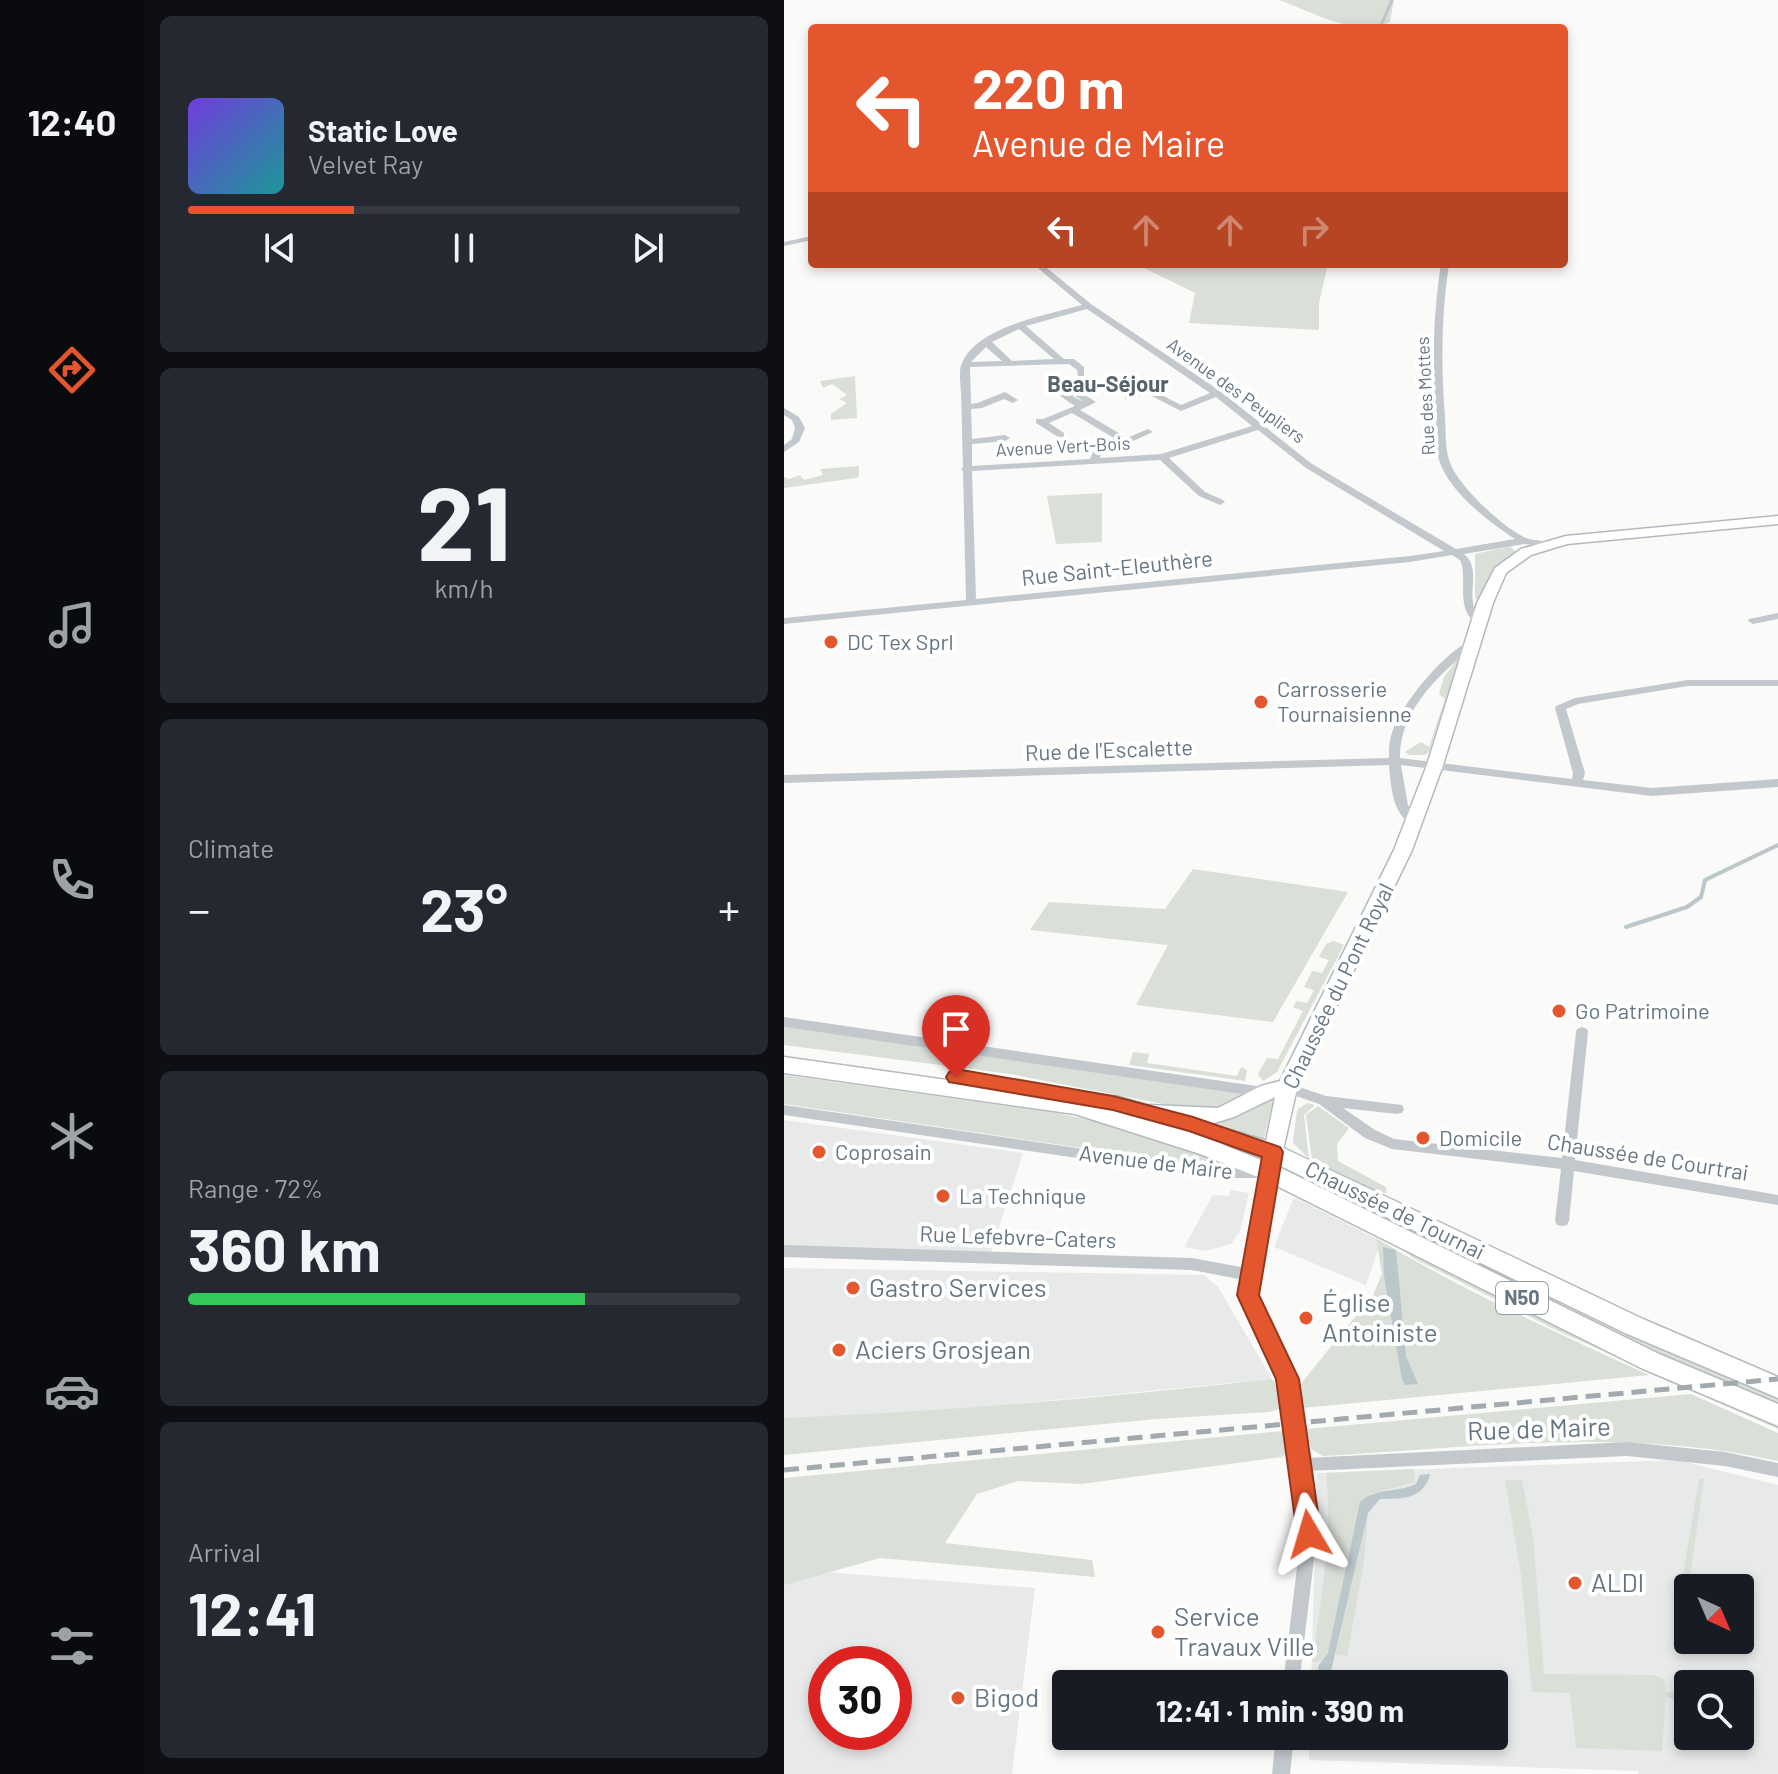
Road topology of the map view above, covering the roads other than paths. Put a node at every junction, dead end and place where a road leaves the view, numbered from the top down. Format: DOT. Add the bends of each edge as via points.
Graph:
graph roads {
  1 [pos="808,239"];
  2 [pos="784,244"];
  3 [pos="1042,268"];
  4 [pos="1444,268"];
  5 [pos="1088,306"];
  6 [pos="1022,327"];
  7 [pos="986,342"];
  8 [pos="1040,362"];
  9 [pos="1063,362"];
  10 [pos="1013,363"];
  11 [pos="965,365"];
  12 [pos="1081,374"];
  13 [pos="1040,375"];
  14 [pos="1014,376"];
  15 [pos="1217,393"];
  16 [pos="1128,397"];
  17 [pos="1013,400"];
  18 [pos="965,407"];
  19 [pos="784,411"];
  20 [pos="1261,426"];
  21 [pos="1148,432"];
  22 [pos="1061,435"];
  23 [pos="1005,438"];
  24 [pos="1124,440"];
  25 [pos="966,442"];
  26 [pos="784,449"];
  27 [pos="1162,457"];
  28 [pos="1094,462"];
  29 [pos="966,469"];
  30 [pos="1220,502"];
  31 [pos="1778,520"];
  32 [pos="1423,534"];
  33 [pos="1524,541"];
  34 [pos="1550,544"];
  35 [pos="1455,553"];
  36 [pos="1410,559"];
  37 [pos="971,603"];
  38 [pos="1778,616"];
  39 [pos="784,621"];
  40 [pos="1753,621"];
  41 [pos="1480,622"];
  42 [pos="1473,642"];
  43 [pos="1778,683"];
  44 [pos="1395,761"];
  45 [pos="1435,765"];
  46 [pos="784,779"];
  47 [pos="1778,783"];
  48 [pos="1576,784"];
  49 [pos="1414,822"];
  50 [pos="784,1022"];
  51 [pos="1582,1032"];
  52 [pos="784,1053"];
  53 [pos="784,1065"];
  54 [pos="1287,1088"];
  55 [pos="1263,1092"];
  56 [pos="1324,1101"];
  57 [pos="1397,1109"];
  58 [pos="784,1110"];
  59 [pos="1150,1112"];
  60 [pos="1272,1162"];
  61 [pos="1566,1164"];
  62 [pos="1778,1200"];
  63 [pos="1562,1221"];
  64 [pos="784,1251"];
  65 [pos="1250,1275"];
  66 [pos="1778,1388"];
  67 [pos="1778,1415"];
  68 [pos="1301,1465"];
  69 [pos="1778,1470"];
  70 [pos="1293,1670"];
  71 [pos="1284,1750"];
  72 [pos="1281,1774"];
  1 -- 2 [label="street"];
  3 -- 5 [label="street, Avenue des Peupliers"];
  4 -- 33 [label="street, Rue des Mottes" via="1440,304 1444,460 1482,511"];
  5 -- 6 [label="street"];
  5 -- 15 [label="street, Avenue des Peupliers"];
  6 -- 7 [label="street"];
  6 -- 9 [label="street"];
  7 -- 10 [label="street"];
  7 -- 11 [label="street"];
  8 -- 9 [label="street"];
  8 -- 10 [label="street"];
  8 -- 13 [label="street"];
  9 -- 12 [label="street" via="1071,361"];
  10 -- 11 [label="street"];
  10 -- 14 [label="street"];
  11 -- 18 [label="street"];
  15 -- 16 [label="street" via="1181,408 1146,390"];
  15 -- 20 [label="street, Avenue des Peupliers"];
  17 -- 18 [label="street" via="1005,395"];
  18 -- 25 [label="street"];
  19 -- 26 [label="street" via="800,428 796,440"];
  20 -- 27 [label="street, Avenue Vert-Bois"];
  20 -- 32 [label="street, Avenue des Peupliers" via="1309,466"];
  21 -- 24 [label="street"];
  22 -- 24 [label="street" via="1039,421 1077,408"];
  23 -- 25 [label="street"];
  24 -- 28 [label="street" via="1096,454"];
  25 -- 29 [label="street"];
  27 -- 28 [label="street, Avenue Vert-Bois"];
  27 -- 30 [label="street, Avenue Vert-Bois" via="1202,494"];
  28 -- 29 [label="street, Avenue Vert-Bois"];
  29 -- 37 [label="street"];
  31 -- 34 [label="main road, Chaussée du Pont Royal"];
  32 -- 35 [label="street, Avenue des Peupliers"];
  32 -- 36 [label="street"];
  33 -- 34 [label="street"];
  33 -- 35 [label="street"];
  34 -- 41 [label="main road, Chaussée du Pont Royal" via="1526,552 1500,571"];
  35 -- 36 [label="street, Rue Saint-Eleuthère"];
  35 -- 41 [label="street" via="1468,563 1468,604"];
  36 -- 37 [label="street, Rue Saint-Eleuthère"];
  37 -- 39 [label="street, Rue Saint-Eleuthère"];
  38 -- 40 [label="street"];
  41 -- 42 [label="main road, Chaussée du Pont Royal"];
  42 -- 44 [label="street" via="1451,658 1407,711 1397,731"];
  42 -- 45 [label="main road, Chaussée du Pont Royal"];
  43 -- 48 [label="street" via="1688,683 1560,708 1579,773"];
  44 -- 45 [label="street, Rue de l'Escalette"];
  44 -- 46 [label="street, Rue de l'Escalette"];
  44 -- 49 [label="street" via="1400,802"];
  45 -- 48 [label="street"];
  45 -- 49 [label="main road, Chaussée du Pont Royal"];
  47 -- 48 [label="street" via="1652,792"];
  49 -- 54 [label="main road, Chaussée du Pont Royal"];
  50 -- 55 [label="street"];
  51 -- 61 [label="street"];
  52 -- 59 [label="main road, Avenue de Maire / N50" via="1005,1084"];
  53 -- 60 [label="main road, Avenue de Maire / N50" via="1075,1106 1208,1148"];
  54 -- 55 [label="main road"];
  54 -- 56 [label="street, Chaussée de Courtrai"];
  54 -- 60 [label="main road, Chaussée du Pont Royal"];
  55 -- 59 [label="main road" via="1216,1116"];
  56 -- 57 [label="street"];
  56 -- 61 [label="street, Chaussée de Courtrai" via="1392,1144"];
  58 -- 60 [label="street, Avenue de Maire" via="1213,1173"];
  59 -- 60 [label="main road, Avenue de Maire / N50"];
  60 -- 65 [label="street"];
  60 -- 66 [label="main road, Chaussée de Tournai / N50"];
  60 -- 67 [label="main road, Chaussée de Tournai / N50" via="1650,1361"];
  61 -- 62 [label="street, Chaussée de Courtrai"];
  61 -- 63 [label="street"];
  64 -- 65 [label="street, Rue Lefebvre-Caters" via="1192,1264"];
  65 -- 68 [label="street" via="1248,1295 1288,1379"];
  68 -- 69 [label="street, Rue de Maire" via="1627,1449"];
  68 -- 70 [label="street" via="1309,1534"];
  71 -- 72 [label="street"];
}
